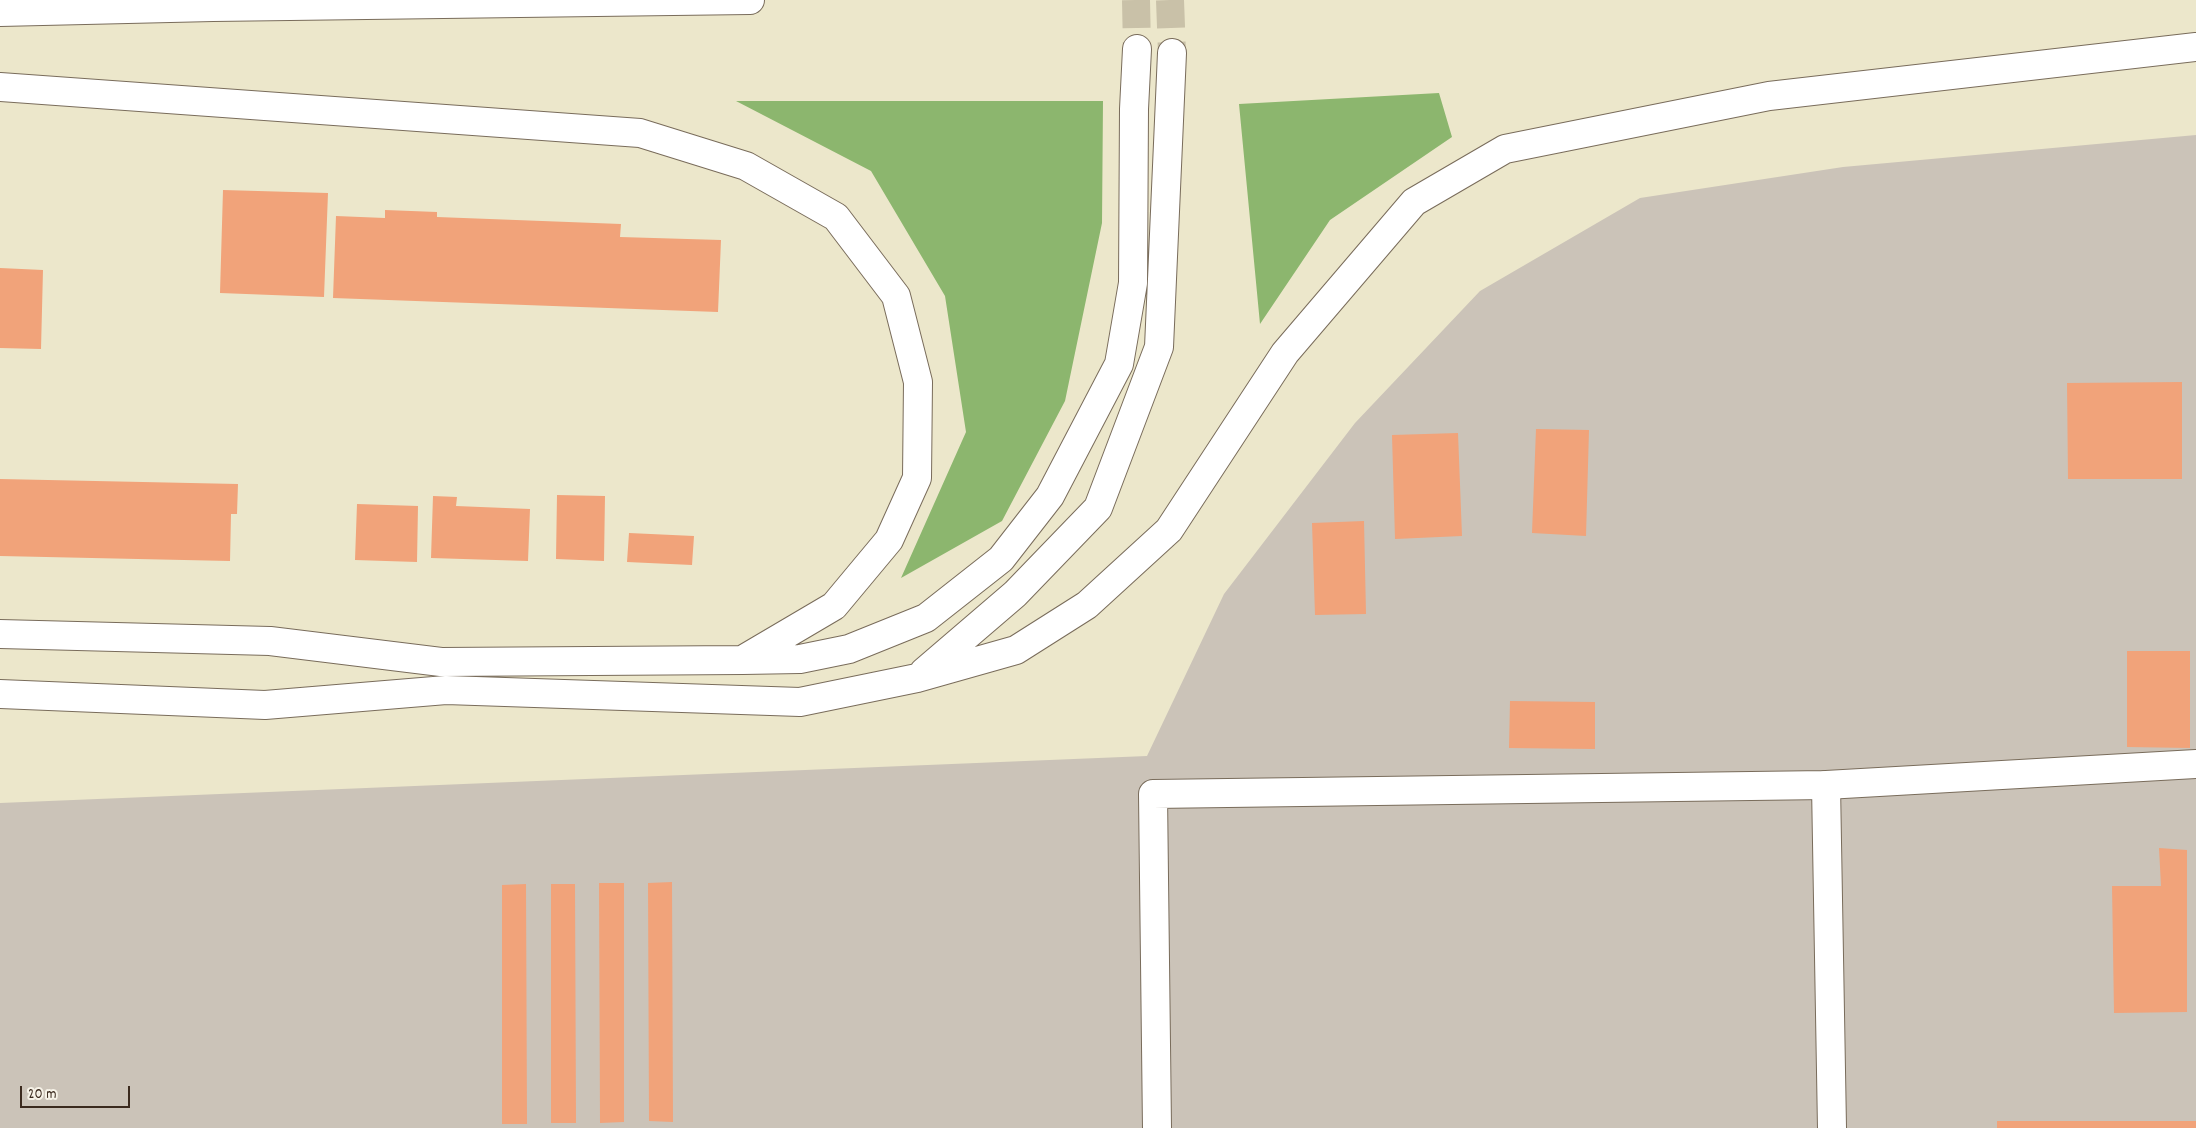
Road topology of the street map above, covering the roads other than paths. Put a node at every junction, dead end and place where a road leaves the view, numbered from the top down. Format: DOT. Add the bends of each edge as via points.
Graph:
graph roads {
  1 [pos="750,0"];
  2 [pos="0,12"];
  3 [pos="2196,47"];
  4 [pos="1137,49"];
  5 [pos="1172,53"];
  6 [pos="0,87"];
  7 [pos="0,634"];
  8 [pos="743,660"];
  9 [pos="917,678"];
  10 [pos="0,694"];
  11 [pos="2196,764"];
  12 [pos="1826,785"];
  13 [pos="1157,1128"];
  14 [pos="1832,1128"];
  1 -- 2 [label="main road"];
  3 -- 9 [label="main road" via="1769,96 1505,149 1414,202 1285,353 1169,530 1086,605 1016,650"];
  4 -- 8 [label="main road" via="1133,283 1119,364 1050,496 1001,559 926,618 849,649 800,659"];
  5 -- 9 [label="main road" via="1159,347 1098,508 1015,594"];
  6 -- 8 [label="main road" via="640,134 746,166 836,217 896,296 918,382 918,478 888,540 834,606"];
  7 -- 8 [label="main road" via="270,641 440,662"];
  9 -- 10 [label="main road" via="800,702 446,690 265,705"];
  11 -- 12 [label="main road"];
  12 -- 13 [label="main road" via="1153,794"];
  12 -- 14 [label="main road"];
}
